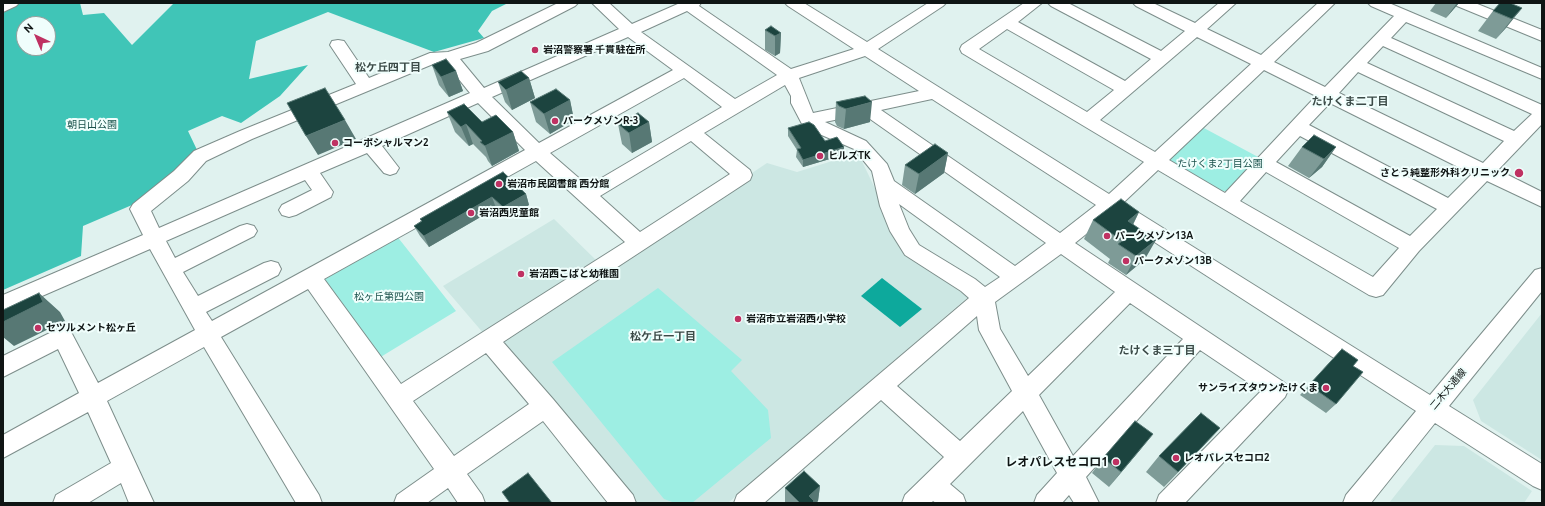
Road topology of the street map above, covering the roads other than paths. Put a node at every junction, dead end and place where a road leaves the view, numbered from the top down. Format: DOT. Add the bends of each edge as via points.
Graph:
graph roads {
  1 [pos="11,3"];
  2 [pos="570,3"];
  3 [pos="600,3"];
  4 [pos="792,3"];
  5 [pos="1034,3"];
  6 [pos="1056,3"];
  7 [pos="1142,3"];
  8 [pos="1326,3"];
  9 [pos="1376,3"];
  10 [pos="1462,3"];
  11 [pos="691,4"];
  12 [pos="1225,4"];
  13 [pos="927,5"];
  14 [pos="3,7"];
  15 [pos="1404,15"];
  16 [pos="1007,22"];
  17 [pos="1197,30"];
  18 [pos="630,31"];
  19 [pos="1542,36"];
  20 [pos="1382,40"];
  21 [pos="338,45"];
  22 [pos="866,50"];
  23 [pos="449,58"];
  24 [pos="1162,58"];
  25 [pos="1262,62"];
  26 [pos="1357,65"];
  27 [pos="684,72"];
  28 [pos="1542,74"];
  29 [pos="789,75"];
  30 [pos="366,86"];
  31 [pos="1126,89"];
  32 [pos="934,93"];
  33 [pos="1328,94"];
  34 [pos="481,96"];
  35 [pos="734,107"];
  36 [pos="866,108"];
  37 [pos="1542,113"];
  38 [pos="808,120"];
  39 [pos="1088,120"];
  40 [pos="1298,128"];
  41 [pos="692,133"];
  42 [pos="1517,140"];
  43 [pos="370,144"];
  44 [pos="538,152"];
  45 [pos="1156,161"];
  46 [pos="1264,163"];
  47 [pos="390,168"];
  48 [pos="308,171"];
  49 [pos="1485,172"];
  50 [pos="886,186"];
  51 [pos="587,195"];
  52 [pos="1542,200"];
  53 [pos="1228,202"];
  54 [pos="1110,204"];
  55 [pos="1450,208"];
  56 [pos="289,210"];
  57 [pos="247,231"];
  58 [pos="154,239"];
  59 [pos="638,242"];
  60 [pos="1061,243"];
  61 [pos="1412,246"];
  62 [pos="171,269"];
  63 [pos="271,269"];
  64 [pos="1014,276"];
  65 [pos="1542,276"];
  66 [pos="311,278"];
  67 [pos="1129,290"];
  68 [pos="984,298"];
  69 [pos="3,304"];
  70 [pos="194,308"];
  71 [pos="208,334"];
  72 [pos="1198,337"];
  73 [pos="488,340"];
  74 [pos="3,367"];
  75 [pos="881,386"];
  76 [pos="1025,393"];
  77 [pos="93,397"];
  78 [pos="398,398"];
  79 [pos="545,406"];
  80 [pos="1432,409"];
  81 [pos="3,447"];
  82 [pos="961,457"];
  83 [pos="126,467"];
  84 [pos="450,472"];
  85 [pos="1071,476"];
  86 [pos="1542,478"];
  87 [pos="933,485"];
  88 [pos="65,503"];
  89 [pos="142,503"];
  90 [pos="310,503"];
  91 [pos="406,503"];
  92 [pos="473,503"];
  93 [pos="624,503"];
  94 [pos="746,503"];
  95 [pos="914,503"];
  96 [pos="954,503"];
  97 [pos="1046,503"];
  98 [pos="1087,503"];
  99 [pos="1168,503"];
  100 [pos="1355,503"];
  1 -- 14 [label="street"];
  2 -- 23 [label="street" via="482,47"];
  3 -- 18 [label="street"];
  4 -- 22 [label="street"];
  5 -- 16 [label="street"];
  6 -- 24 [label="street"];
  7 -- 17 [label="street"];
  8 -- 25 [label="street"];
  9 -- 15 [label="street"];
  10 -- 19 [label="street"];
  11 -- 18 [label="street"];
  11 -- 29 [label="street"];
  12 -- 17 [label="street"];
  13 -- 22 [label="street"];
  15 -- 20 [label="street"];
  15 -- 28 [label="street"];
  16 -- 31 [label="street"];
  16 -- 39 [label="street" via="968,49"];
  17 -- 24 [label="street"];
  17 -- 25 [label="street"];
  18 -- 27 [label="street"];
  18 -- 34 [label="street"];
  20 -- 26 [label="street"];
  20 -- 37 [label="street"];
  21 -- 30 [label="street"];
  22 -- 29 [label="street"];
  22 -- 32 [label="street"];
  23 -- 30 [label="street" via="436,57"];
  23 -- 34 [label="street"];
  24 -- 31 [label="street"];
  25 -- 33 [label="street"];
  25 -- 45 [label="street"];
  26 -- 33 [label="street"];
  26 -- 42 [label="street"];
  27 -- 35 [label="street"];
  27 -- 44 [label="street"];
  29 -- 35 [label="street"];
  29 -- 38 [label="street"];
  30 -- 58 [label="street" via="200,156 181,176 140,209"];
  31 -- 39 [label="street"];
  32 -- 36 [label="street"];
  32 -- 54 [label="street"];
  33 -- 40 [label="street"];
  33 -- 49 [label="street"];
  34 -- 43 [label="street"];
  34 -- 44 [label="street"];
  35 -- 41 [label="street"];
  36 -- 38 [label="street"];
  36 -- 60 [label="street"];
  37 -- 42 [label="street"];
  38 -- 50 [label="street" via="860,145 881,169"];
  39 -- 45 [label="street"];
  40 -- 46 [label="street"];
  40 -- 55 [label="street"];
  41 -- 51 [label="street"];
  41 -- 59 [label="street" via="743,175"];
  42 -- 49 [label="street"];
  43 -- 47 [label="street"];
  43 -- 48 [label="street"];
  44 -- 51 [label="street"];
  44 -- 66 [label="street"];
  45 -- 53 [label="street"];
  45 -- 54 [label="street"];
  46 -- 53 [label="street"];
  46 -- 61 [label="street"];
  48 -- 56 [label="street" via="324,192"];
  48 -- 58 [label="street"];
  49 -- 52 [label="street"];
  49 -- 55 [label="street"];
  50 -- 64 [label="street"];
  50 -- 68 [label="street" via="890,206 900,231 912,250"];
  51 -- 59 [label="street"];
  53 -- 61 [label="street" via="1376,288"];
  54 -- 60 [label="street"];
  54 -- 80 [label="street"];
  55 -- 61 [label="street"];
  57 -- 62 [label="street"];
  58 -- 62 [label="street"];
  58 -- 69 [label="street"];
  59 -- 73 [label="street"];
  60 -- 64 [label="street"];
  60 -- 67 [label="street"];
  62 -- 70 [label="street"];
  63 -- 70 [label="street"];
  64 -- 68 [label="street"];
  65 -- 80 [label="street, 二木大通線"];
  66 -- 71 [label="street"];
  66 -- 78 [label="street"];
  67 -- 72 [label="street"];
  67 -- 76 [label="street"];
  68 -- 75 [label="street"];
  68 -- 76 [label="street" via="990,330"];
  70 -- 71 [label="street"];
  71 -- 77 [label="street"];
  71 -- 90 [label="street"];
  72 -- 85 [label="street"];
  72 -- 99 [label="street" via="1277,390"];
  73 -- 78 [label="street"];
  73 -- 79 [label="street"];
  74 -- 77 [label="street" via="62,336"];
  75 -- 82 [label="street"];
  75 -- 94 [label="street"];
  76 -- 82 [label="street"];
  76 -- 85 [label="street"];
  77 -- 81 [label="street"];
  77 -- 83 [label="street"];
  78 -- 84 [label="street"];
  79 -- 84 [label="street"];
  79 -- 93 [label="street"];
  80 -- 86 [label="street"];
  80 -- 100 [label="street, 二木大通線"];
  82 -- 87 [label="street"];
  83 -- 88 [label="street"];
  83 -- 89 [label="street"];
  84 -- 91 [label="street"];
  84 -- 92 [label="street"];
  85 -- 97 [label="street"];
  85 -- 98 [label="street"];
  87 -- 95 [label="street"];
  87 -- 96 [label="street"];
}
